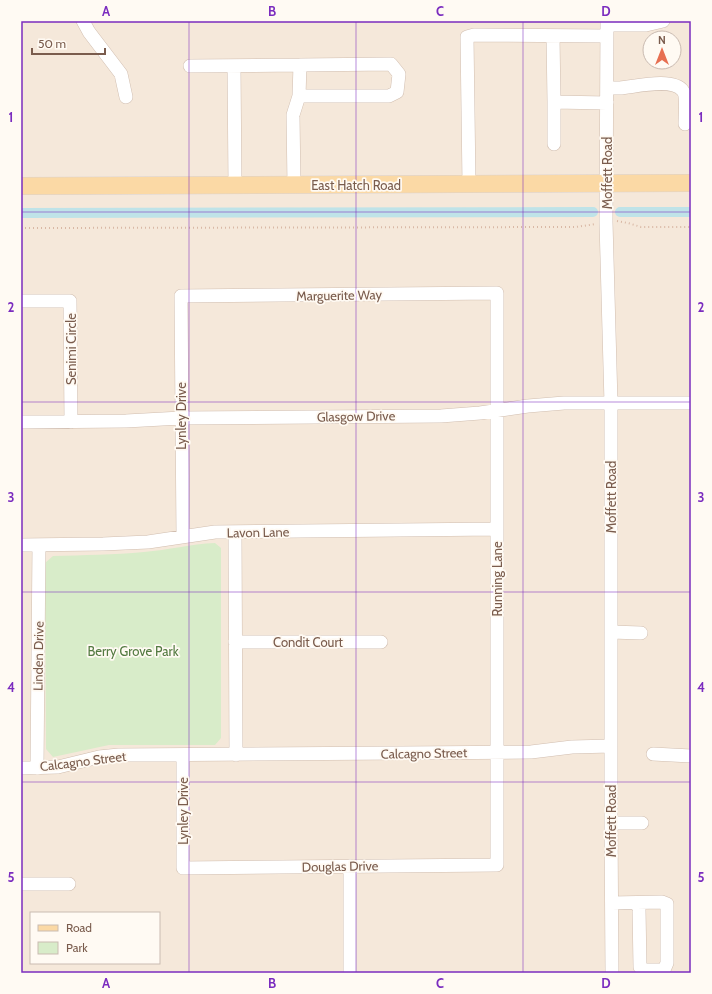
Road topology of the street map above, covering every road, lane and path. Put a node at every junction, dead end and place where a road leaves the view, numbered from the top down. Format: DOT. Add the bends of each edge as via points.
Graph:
graph roads {
  1 [pos="83,21"];
  2 [pos="663,21"];
  3 [pos="607,27"];
  4 [pos="553,36"];
  5 [pos="300,65"];
  6 [pos="190,66"];
  7 [pos="234,66"];
  8 [pos="607,88"];
  9 [pos="299,96"];
  10 [pos="126,97"];
  11 [pos="554,102"];
  12 [pos="607,103"];
  13 [pos="685,124"];
  14 [pos="554,144"];
  15 [pos="691,183"];
  16 [pos="469,184"];
  17 [pos="607,184"];
  18 [pos="21,186"];
  19 [pos="235,186"];
  20 [pos="294,186"];
  21 [pos="615,221"];
  22 [pos="598,224"];
  23 [pos="691,227"];
  24 [pos="21,228"];
  25 [pos="497,293"];
  26 [pos="181,296"];
  27 [pos="21,301"];
  28 [pos="691,402"];
  29 [pos="610,403"];
  30 [pos="496,411"];
  31 [pos="181,418"];
  32 [pos="21,422"];
  33 [pos="71,422"];
  34 [pos="497,529"];
  35 [pos="235,532"];
  36 [pos="182,536"];
  37 [pos="21,545"];
  38 [pos="39,545"];
  39 [pos="611,632"];
  40 [pos="642,633"];
  41 [pos="235,642"];
  42 [pos="381,642"];
  43 [pos="611,746"];
  44 [pos="498,752"];
  45 [pos="653,754"];
  46 [pos="182,755"];
  47 [pos="236,755"];
  48 [pos="691,756"];
  49 [pos="21,768"];
  50 [pos="37,768"];
  51 [pos="611,823"];
  52 [pos="642,823"];
  53 [pos="497,864"];
  54 [pos="350,866"];
  55 [pos="183,868"];
  56 [pos="21,884"];
  57 [pos="69,884"];
  58 [pos="612,903"];
  59 [pos="637,904"];
  60 [pos="350,973"];
  61 [pos="612,973"];
  1 -- 10 [label="street" via="121,74"];
  2 -- 3 [label="street" via="646,25"];
  3 -- 4 [label="street"];
  3 -- 8 [label="street, Moffett Road"];
  4 -- 11 [label="street"];
  4 -- 16 [label="street" via="467,37"];
  5 -- 7 [label="street"];
  5 -- 9 [label="street"];
  5 -- 9 [label="street" via="391,64 399,74 397,92 389,96"];
  6 -- 7 [label="street"];
  7 -- 19 [label="street"];
  8 -- 12 [label="street, Moffett Road"];
  8 -- 13 [label="street" via="639,84 678,87 685,95"];
  9 -- 20 [label="street" via="293,115"];
  11 -- 12 [label="street"];
  11 -- 14 [label="street"];
  12 -- 17 [label="street, Moffett Road"];
  15 -- 17 [label="main road, East Hatch Road"];
  16 -- 17 [label="main road, East Hatch Road"];
  16 -- 20 [label="main road, East Hatch Road"];
  17 -- 29 [label="street, Moffett Road"];
  18 -- 19 [label="main road, East Hatch Road"];
  19 -- 20 [label="main road, East Hatch Road"];
  21 -- 23 [label="path" via="641,227"];
  22 -- 24 [label="path" via="576,227"];
  25 -- 26 [label="street, Marguerite Way"];
  25 -- 30 [label="street, Running Lane"];
  26 -- 31 [label="street, Lynley Drive"];
  27 -- 33 [label="street, Senimi Circle" via="70,301"];
  28 -- 29 [label="street, Glasgow Drive"];
  29 -- 30 [label="street, Glasgow Drive" via="564,403"];
  29 -- 39 [label="street, Moffett Road"];
  30 -- 31 [label="street, Glasgow Drive" via="441,416"];
  30 -- 34 [label="street, Running Lane"];
  31 -- 33 [label="street, Glasgow Drive"];
  31 -- 36 [label="street, Lynley Drive"];
  32 -- 33 [label="street, Glasgow Drive"];
  34 -- 35 [label="street, Lavon Lane"];
  34 -- 44 [label="street, Running Lane"];
  35 -- 36 [label="street, Lavon Lane"];
  35 -- 41 [label="street"];
  36 -- 38 [label="street, Lavon Lane" via="148,542"];
  37 -- 38 [label="street, Lavon Lane"];
  38 -- 50 [label="street, Linden Drive"];
  39 -- 40 [label="street"];
  39 -- 43 [label="street, Moffett Road"];
  41 -- 42 [label="street, Condit Court"];
  41 -- 47 [label="street"];
  43 -- 44 [label="street, Calcagno Street"];
  43 -- 51 [label="street, Moffett Road"];
  44 -- 47 [label="street, Calcagno Street"];
  44 -- 53 [label="street, Running Lane"];
  45 -- 48 [label="street"];
  46 -- 47 [label="street, Calcagno Street"];
  46 -- 50 [label="street, Calcagno Street" via="119,755 58,767"];
  46 -- 55 [label="street, Lynley Drive"];
  49 -- 50 [label="street, Calcagno Street"];
  51 -- 52 [label="street"];
  51 -- 58 [label="street, Moffett Road"];
  53 -- 54 [label="street, Douglas Drive"];
  54 -- 55 [label="street, Douglas Drive"];
  54 -- 60 [label="street"];
  56 -- 57 [label="street"];
  58 -- 59 [label="street"];
  58 -- 61 [label="street, Moffett Road"];
  59 -- 59 [label="street" via="640,968 664,970 667,963 667,904"];
}
